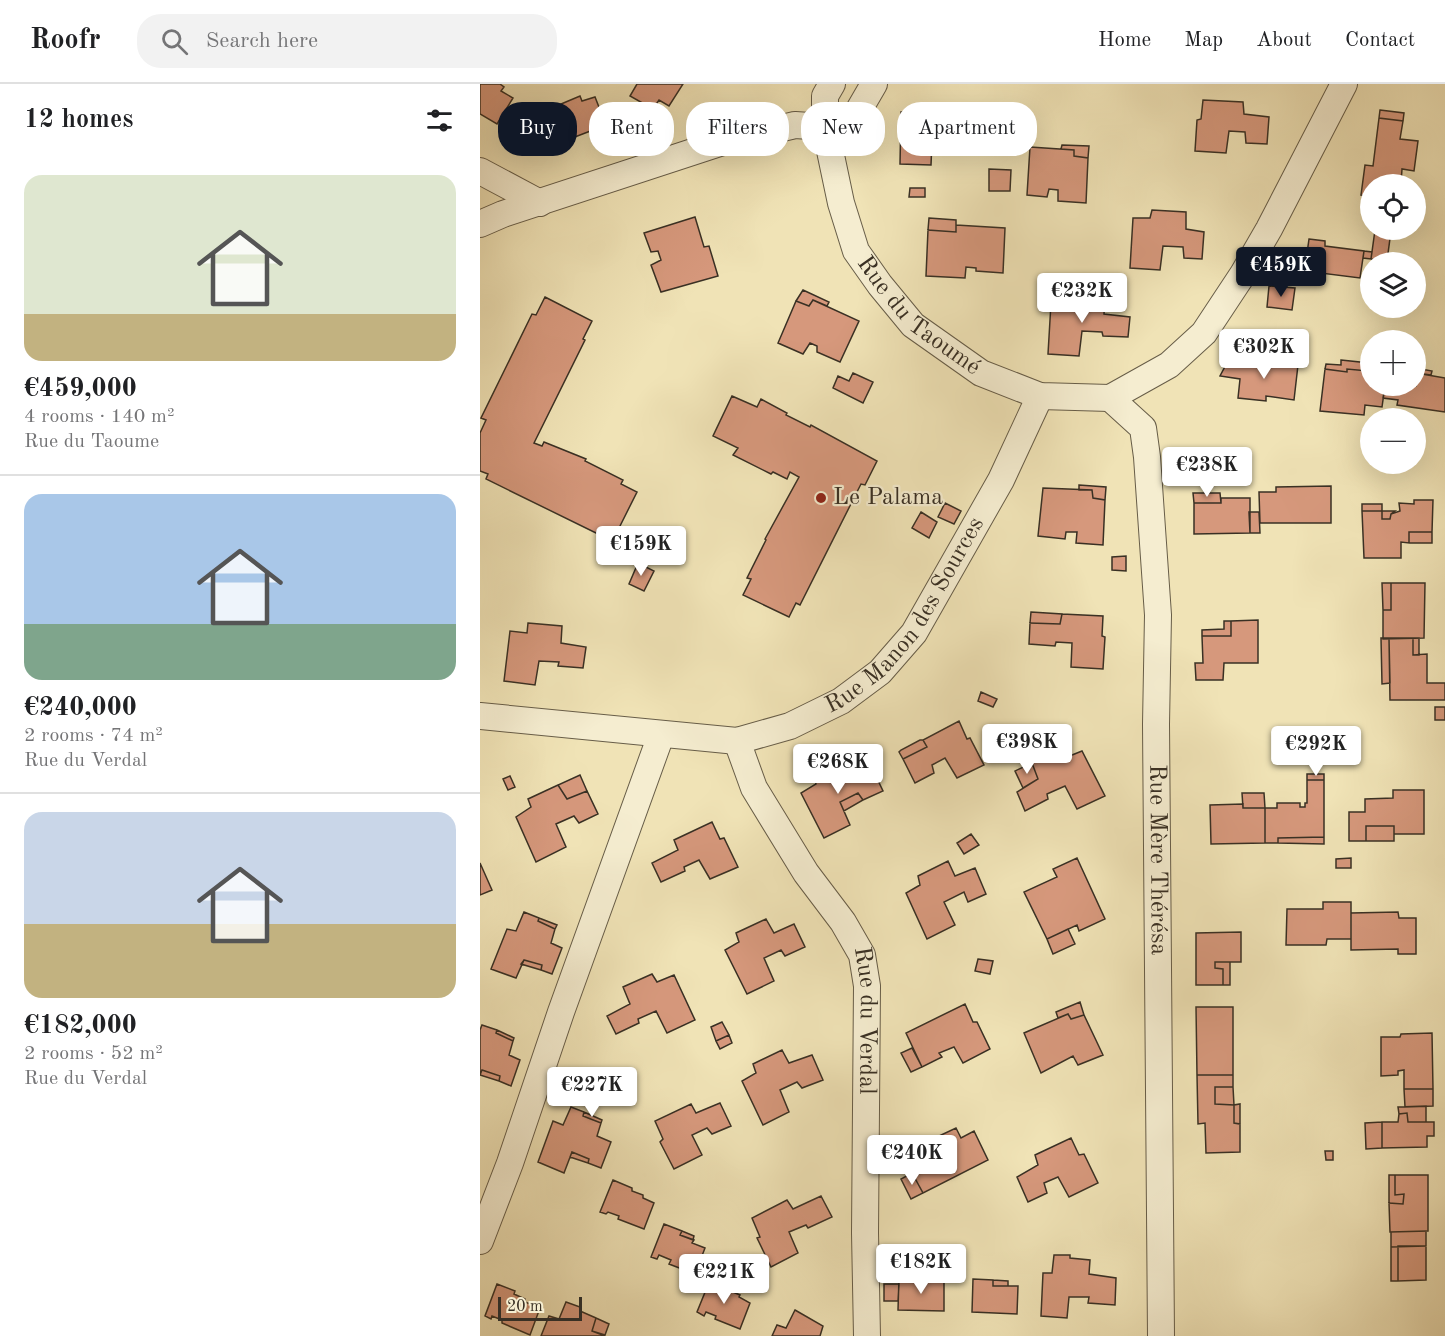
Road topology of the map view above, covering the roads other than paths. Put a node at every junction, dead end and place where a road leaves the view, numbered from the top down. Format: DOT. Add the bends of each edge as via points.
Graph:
graph roads {
  1 [pos="832,84"];
  2 [pos="874,84"];
  3 [pos="1344,84"];
  4 [pos="825,102"];
  5 [pos="864,102"];
  6 [pos="801,126"];
  7 [pos="831,156"];
  8 [pos="480,171"];
  9 [pos="540,202"];
  10 [pos="480,224"];
  11 [pos="1040,396"];
  12 [pos="1110,398"];
  13 [pos="480,716"];
  14 [pos="661,735"];
  15 [pos="737,741"];
  16 [pos="480,1240"];
  17 [pos="867,1336"];
  18 [pos="1161,1336"];
  1 -- 4 [label="street, Rue du Taoumé"];
  2 -- 5 [label="street"];
  3 -- 12 [label="street" via="1269,229 1204,333 1169,365"];
  6 -- 9 [label="street" via="723,142"];
  7 -- 11 [label="street, Rue du Taoumé" via="856,251 913,325 981,373"];
  8 -- 9 [label="street"];
  9 -- 10 [label="street"];
  11 -- 12 [label="street, Rue du Taoumé"];
  11 -- 15 [label="street, Rue Manon des Sources" via="1000,480 914,633 880,672 841,701 790,726"];
  12 -- 18 [label="street, Rue Mère Thérésa" via="1143,428 1158,615"];
  13 -- 14 [label="street, Rue Manon des Sources"];
  14 -- 15 [label="street, Rue Manon des Sources"];
  14 -- 16 [label="street"];
  15 -- 17 [label="street, Rue du Verdal" via="754,788 862,955 867,986"];
}
